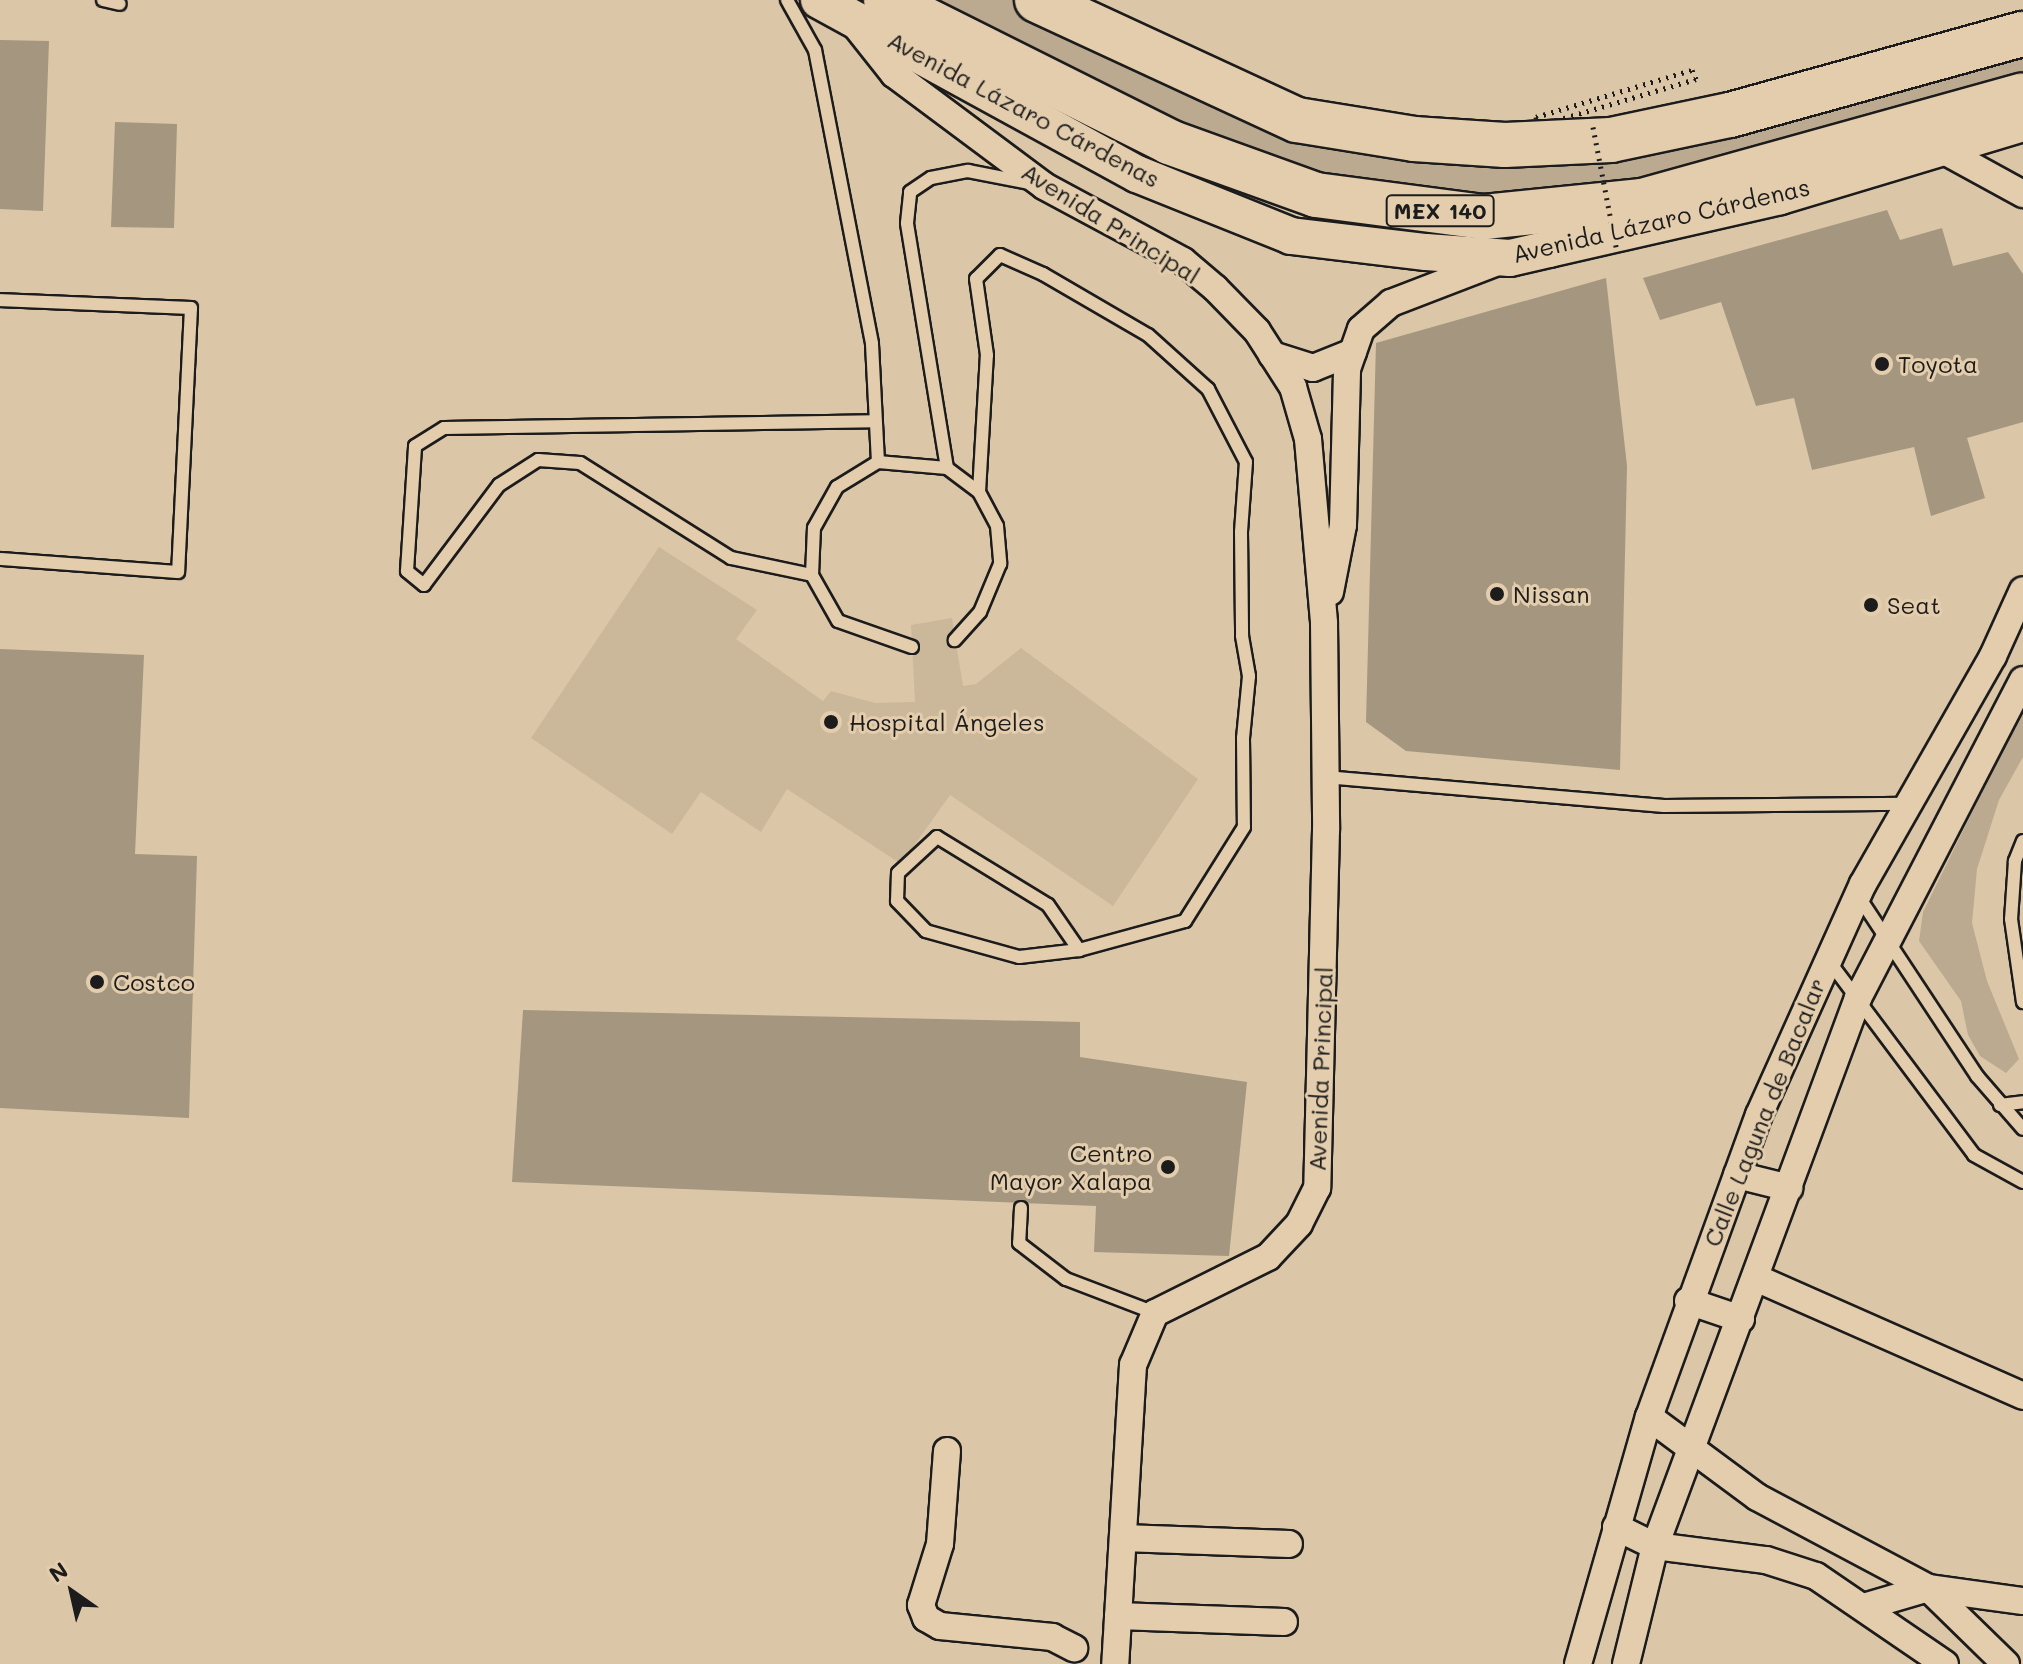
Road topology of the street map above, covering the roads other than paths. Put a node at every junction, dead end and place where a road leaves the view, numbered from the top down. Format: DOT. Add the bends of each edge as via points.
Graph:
graph roads {
  1 [pos="103,0"];
  2 [pos="787,0"];
  3 [pos="886,0"];
  4 [pos="1037,0"];
  5 [pos="120,4"];
  6 [pos="832,6"];
  7 [pos="2023,34"];
  8 [pos="2023,95"];
  9 [pos="2023,123"];
  10 [pos="1939,148"];
  11 [pos="1044,186"];
  12 [pos="2023,194"];
  13 [pos="1510,258"];
  14 [pos="0,300"];
  15 [pos="1353,352"];
  16 [pos="1272,355"];
  17 [pos="874,421"];
  18 [pos="878,462"];
  19 [pos="947,468"];
  20 [pos="979,492"];
  21 [pos="0,559"];
  22 [pos="812,575"];
  23 [pos="2023,590"];
  24 [pos="1324,623"];
  25 [pos="955,640"];
  26 [pos="912,647"];
  27 [pos="2023,680"];
  28 [pos="2015,714"];
  29 [pos="1325,777"];
  30 [pos="1909,804"];
  31 [pos="2023,841"];
  32 [pos="1857,895"];
  33 [pos="1886,939"];
  34 [pos="1079,950"];
  35 [pos="1827,958"];
  36 [pos="1858,998"];
  37 [pos="2023,1002"];
  38 [pos="2023,1102"];
  39 [pos="2000,1105"];
  40 [pos="2023,1129"];
  41 [pos="1737,1175"];
  42 [pos="2023,1182"];
  43 [pos="1789,1188"];
  44 [pos="1021,1208"];
  45 [pos="1756,1278"];
  46 [pos="1688,1301"];
  47 [pos="1155,1313"];
  48 [pos="1741,1319"];
  49 [pos="2023,1396"];
  50 [pos="1649,1417"];
  51 [pos="1691,1450"];
  52 [pos="947,1451"];
  53 [pos="1616,1527"];
  54 [pos="1123,1538"];
  55 [pos="1289,1544"];
  56 [pos="1655,1546"];
  57 [pos="1928,1588"];
  58 [pos="2023,1601"];
  59 [pos="1867,1606"];
  60 [pos="1118,1616"];
  61 [pos="1284,1622"];
  62 [pos="1116,1654"];
  63 [pos="1073,1656"];
  64 [pos="1578,1664"];
  65 [pos="1626,1664"];
  66 [pos="1945,1664"];
  67 [pos="2006,1664"];
  1 -- 5 [label="lane"];
  2 -- 17 [label="lane" via="815,50 872,344"];
  3 -- 8 [label="highway, Avenida Lázaro Cárdenas / MEX 140" via="1183,147 1316,195 1484,217 1642,201"];
  4 -- 7 [label="highway" via="1297,120 1414,139 1505,145 1611,140 1730,115"];
  6 -- 11 [label="street, Avenida Principal" via="894,74"];
  6 -- 13 [label="street, Avenida Lázaro Cárdenas" via="1137,174 1291,236"];
  9 -- 10 [label="street, Avenida Lázaro Cárdenas"];
  10 -- 12 [label="street"];
  10 -- 13 [label="street, Avenida Lázaro Cárdenas" via="1780,196"];
  11 -- 16 [label="street, Avenida Principal" via="1183,261 1257,331"];
  11 -- 19 [label="lane" via="968,171 931,178 910,192 907,223"];
  13 -- 15 [label="street, Avenida Principal" via="1391,303 1361,329"];
  14 -- 21 [label="lane" via="191,308 178,572"];
  15 -- 16 [label="street" via="1313,368"];
  15 -- 24 [label="street, Avenida Principal" via="1342,429 1343,525"];
  16 -- 24 [label="street, Avenida Principal" via="1293,387 1308,439"];
  17 -- 18 [label="lane"];
  17 -- 22 [label="lane" via="444,428 415,446 407,571 424,585 499,485 538,460 580,463 731,558"];
  18 -- 19 [label="lane"];
  18 -- 22 [label="lane" via="837,487 814,528"];
  19 -- 20 [label="lane"];
  20 -- 25 [label="lane" via="997,526 1000,564 980,612"];
  20 -- 34 [label="lane" via="987,355 976,279 1000,255 1148,335 1208,389 1246,462 1241,532 1242,636 1249,676 1244,827 1185,921"];
  22 -- 26 [label="lane" via="838,621"];
  23 -- 30 [label="street, Calle Laguna de Bacalar" via="1993,656"];
  24 -- 29 [label="street, Avenida Principal"];
  27 -- 28 [label="street, Calle Laguna de Bacalar"];
  28 -- 33 [label="street, Calle Laguna de Bacalar"];
  29 -- 30 [label="lane" via="1664,806"];
  29 -- 47 [label="street, Avenida Principal" via="1317,1188 1299,1224 1268,1257"];
  30 -- 32 [label="street, Calle Laguna de Bacalar"];
  31 -- 37 [label="lane" via="2015,861 2011,919"];
  32 -- 33 [label="lane"];
  32 -- 35 [label="street, Calle Laguna de Bacalar"];
  33 -- 36 [label="street, Calle Laguna de Bacalar"];
  33 -- 39 [label="lane"];
  34 -- 34 [label="lane" via="1019,957 926,931 897,901 898,873 937,837 1048,905"];
  35 -- 36 [label="lane"];
  35 -- 41 [label="street, Calle Laguna de Bacalar"];
  36 -- 42 [label="lane" via="1974,1155"];
  36 -- 43 [label="street, Calle Laguna de Bacalar"];
  38 -- 39 [label="lane"];
  39 -- 40 [label="lane"];
  41 -- 43 [label="street"];
  41 -- 46 [label="street, Calle Laguna de Bacalar"];
  43 -- 45 [label="street, Calle Laguna de Bacalar"];
  44 -- 47 [label="lane" via="1019,1243 1066,1279"];
  45 -- 48 [label="street, Calle Laguna de Bacalar"];
  45 -- 49 [label="street"];
  46 -- 48 [label="street"];
  46 -- 50 [label="street, Calle Laguna de Bacalar"];
  47 -- 54 [label="street" via="1133,1365"];
  48 -- 51 [label="street, Calle Laguna de Bacalar"];
  50 -- 51 [label="street"];
  50 -- 53 [label="street, Calle Laguna de Bacalar"];
  51 -- 56 [label="street, Calle Laguna de Bacalar"];
  51 -- 57 [label="street" via="1757,1497"];
  52 -- 63 [label="street" via="940,1544 921,1605 926,1618 940,1626 1052,1637"];
  53 -- 56 [label="street"];
  53 -- 64 [label="street, Calle Laguna de Bacalar"];
  54 -- 55 [label="street"];
  54 -- 60 [label="street"];
  56 -- 59 [label="street" via="1766,1560 1816,1576"];
  56 -- 65 [label="street, Calle Laguna de Bacalar"];
  57 -- 58 [label="street"];
  57 -- 59 [label="street"];
  57 -- 67 [label="street"];
  59 -- 66 [label="street"];
  60 -- 61 [label="street"];
  60 -- 62 [label="street"];
  62 -- 63 [label="street" via="1081,1642"];
}
